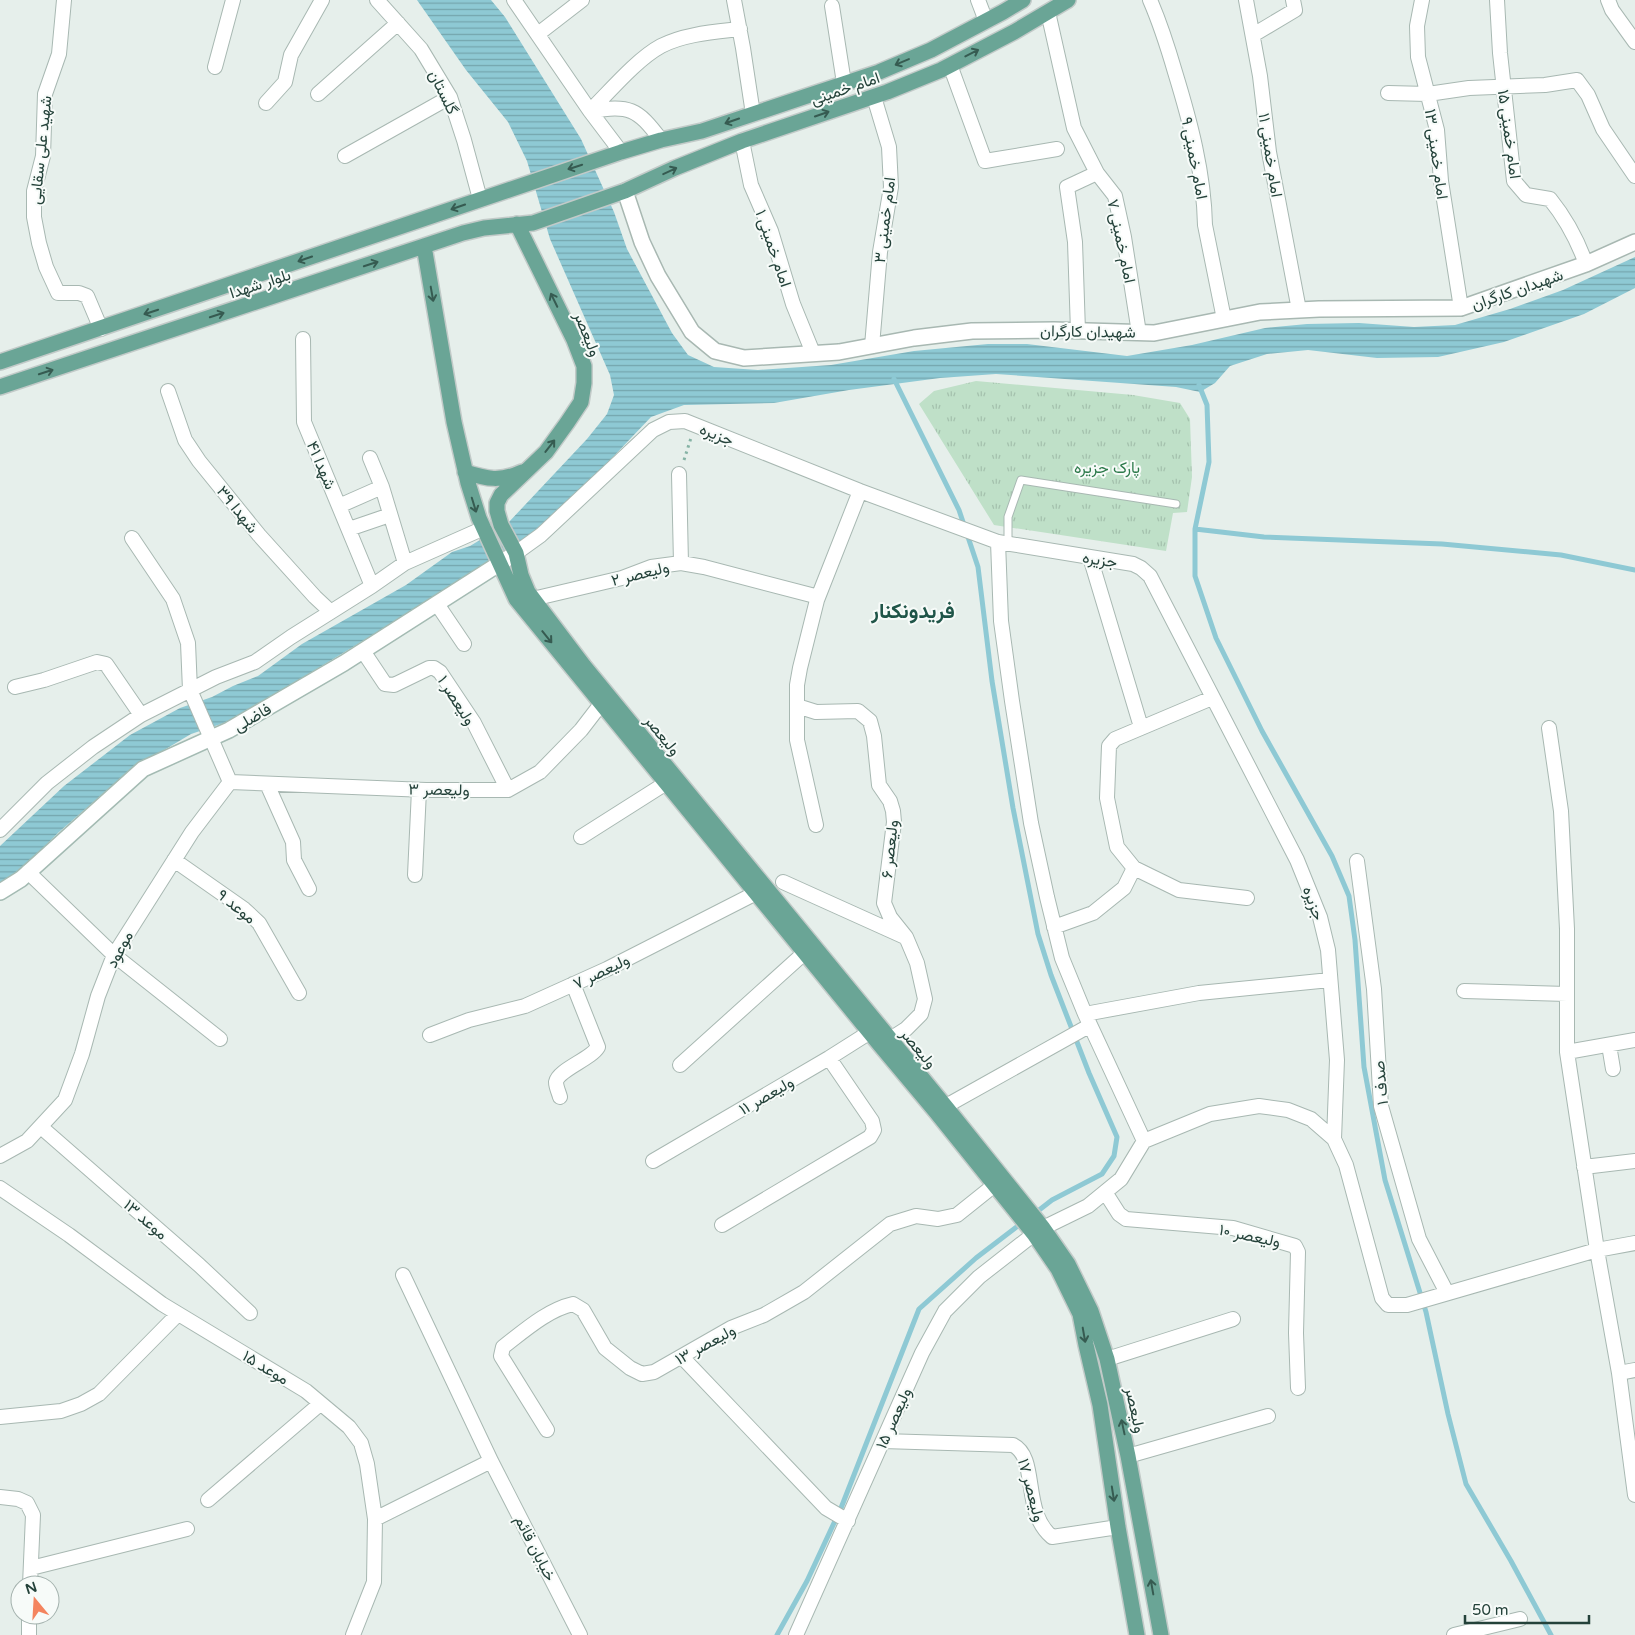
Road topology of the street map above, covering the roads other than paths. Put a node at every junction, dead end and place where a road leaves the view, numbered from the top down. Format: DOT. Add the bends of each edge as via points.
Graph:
graph roads {
  1 [pos="64,0"];
  2 [pos="233,0"];
  3 [pos="322,0"];
  4 [pos="377,0"];
  5 [pos="514,0"];
  6 [pos="582,0"];
  7 [pos="734,0"];
  8 [pos="978,0"];
  9 [pos="1023,0"];
  10 [pos="1068,0"];
  11 [pos="1150,0"];
  12 [pos="1246,0"];
  13 [pos="1293,0"];
  14 [pos="1422,0"];
  15 [pos="1497,0"];
  16 [pos="1608,0"];
  17 [pos="832,6"];
  18 [pos="1048,12"];
  19 [pos="986,21"];
  20 [pos="398,23"];
  21 [pos="740,30"];
  22 [pos="538,34"];
  23 [pos="1252,35"];
  24 [pos="1635,42"];
  25 [pos="950,65"];
  26 [pos="215,67"];
  27 [pos="844,84"];
  28 [pos="1504,87"];
  29 [pos="1388,93"];
  30 [pos="318,94"];
  31 [pos="1428,94"];
  32 [pos="450,97"];
  33 [pos="874,97"];
  34 [pos="266,103"];
  35 [pos="590,111"];
  36 [pos="753,114"];
  37 [pos="662,140"];
  38 [pos="742,141"];
  39 [pos="1057,149"];
  40 [pos="621,152"];
  41 [pos="344,156"];
  42 [pos="1097,173"];
  43 [pos="1635,176"];
  44 [pos="504,190"];
  45 [pos="625,191"];
  46 [pos="480,199"];
  47 [pos="533,223"];
  48 [pos="517,224"];
  49 [pos="1635,242"];
  50 [pos="424,246"];
  51 [pos="1586,264"];
  52 [pos="176,304"];
  53 [pos="1461,308"];
  54 [pos="1299,310"];
  55 [pos="1224,320"];
  56 [pos="184,326"];
  57 [pos="101,329"];
  58 [pos="1078,331"];
  59 [pos="1139,333"];
  60 [pos="303,339"];
  61 [pos="872,346"];
  62 [pos="813,353"];
  63 [pos="0,362"];
  64 [pos="0,387"];
  65 [pos="168,391"];
  66 [pos="370,458"];
  67 [pos="528,469"];
  68 [pos="465,472"];
  69 [pos="679,474"];
  70 [pos="382,487"];
  71 [pos="860,491"];
  72 [pos="1176,504"];
  73 [pos="339,506"];
  74 [pos="390,515"];
  75 [pos="349,530"];
  76 [pos="485,531"];
  77 [pos="132,538"];
  78 [pos="1003,543"];
  79 [pos="515,552"];
  80 [pos="1090,557"];
  81 [pos="405,562"];
  82 [pos="500,562"];
  83 [pos="681,563"];
  84 [pos="372,586"];
  85 [pos="525,600"];
  86 [pos="818,600"];
  87 [pos="438,604"];
  88 [pos="331,612"];
  89 [pos="464,644"];
  90 [pos="363,651"];
  91 [pos="15,687"];
  92 [pos="190,690"];
  93 [pos="1212,698"];
  94 [pos="605,701"];
  95 [pos="797,706"];
  96 [pos="141,715"];
  97 [pos="1141,727"];
  98 [pos="1549,728"];
  99 [pos="211,738"];
  100 [pos="670,781"];
  101 [pos="230,782"];
  102 [pos="267,784"];
  103 [pos="419,790"];
  104 [pos="508,790"];
  105 [pos="816,825"];
  106 [pos="0,830"];
  107 [pos="581,837"];
  108 [pos="174,860"];
  109 [pos="1357,861"];
  110 [pos="1134,868"];
  111 [pos="28,872"];
  112 [pos="415,875"];
  113 [pos="783,882"];
  114 [pos="309,889"];
  115 [pos="760,890"];
  116 [pos="0,892"];
  117 [pos="1247,898"];
  118 [pos="1054,926"];
  119 [pos="906,937"];
  120 [pos="808,949"];
  121 [pos="114,955"];
  122 [pos="1330,980"];
  123 [pos="573,984"];
  124 [pos="1464,991"];
  125 [pos="299,993"];
  126 [pos="1567,994"];
  127 [pos="1086,1023"];
  128 [pos="430,1034"];
  129 [pos="879,1036"];
  130 [pos="220,1039"];
  131 [pos="1635,1040"];
  132 [pos="1609,1045"];
  133 [pos="1568,1052"];
  134 [pos="829,1058"];
  135 [pos="680,1065"];
  136 [pos="1613,1069"];
  137 [pos="560,1097"];
  138 [pos="941,1109"];
  139 [pos="41,1127"];
  140 [pos="1334,1139"];
  141 [pos="1144,1141"];
  142 [pos="0,1156"];
  143 [pos="653,1161"];
  144 [pos="1635,1161"];
  145 [pos="1584,1167"];
  146 [pos="998,1182"];
  147 [pos="0,1188"];
  148 [pos="1105,1192"];
  149 [pos="722,1225"];
  150 [pos="1037,1229"];
  151 [pos="1635,1243"];
  152 [pos="1597,1250"];
  153 [pos="404,1275"];
  154 [pos="1441,1295"];
  155 [pos="250,1313"];
  156 [pos="178,1314"];
  157 [pos="1233,1320"];
  158 [pos="682,1357"];
  159 [pos="1107,1359"];
  160 [pos="1635,1370"];
  161 [pos="1619,1373"];
  162 [pos="1298,1388"];
  163 [pos="320,1404"];
  164 [pos="0,1416"];
  165 [pos="1268,1416"];
  166 [pos="547,1430"];
  167 [pos="883,1441"];
  168 [pos="1128,1456"];
  169 [pos="491,1461"];
  170 [pos="1635,1495"];
  171 [pos="0,1497"];
  172 [pos="208,1500"];
  173 [pos="375,1519"];
  174 [pos="847,1520"];
  175 [pos="1118,1527"];
  176 [pos="188,1529"];
  177 [pos="31,1568"];
  178 [pos="31,1575"];
  179 [pos="1520,1618"];
  180 [pos="353,1635"];
  181 [pos="580,1635"];
  182 [pos="796,1635"];
  183 [pos="1137,1635"];
  184 [pos="1161,1635"];
  185 [pos="1454,1635"];
  1 -- 57 [label="street, شهید علی سقایی" via="59,54 45,94 42,156 34,191 34,217 38,243 58,293 88,296"];
  2 -- 26 [label="street"];
  3 -- 34 [label="street" via="291,55 285,82"];
  4 -- 20 [label="street, گلستان"];
  5 -- 22 [label="street"];
  6 -- 22 [label="street"];
  7 -- 21 [label="street"];
  8 -- 19 [label="street"];
  9 -- 19 [label="main road, امام خمینی"];
  10 -- 18 [label="main road, امام خمینی"];
  11 -- 55 [label="street, امام خمینی ۹" via="1187,112"];
  12 -- 23 [label="street, امام خمینی ۱۱"];
  13 -- 23 [label="street" via="1295,10"];
  14 -- 31 [label="street, امام خمینی ۱۳" via="1417,26 1418,57"];
  15 -- 28 [label="street, امام خمینی ۱۵"];
  16 -- 24 [label="street"];
  17 -- 27 [label="street"];
  25 -- 18 [label="main road, امام خمینی, one-way"];
  18 -- 42 [label="street, امام خمینی ۷" via="1074,128"];
  19 -- 27 [label="main road, امام خمینی, one-way" via="931,50"];
  20 -- 30 [label="street"];
  20 -- 32 [label="street, گلستان" via="421,50"];
  21 -- 35 [label="street" via="701,33 661,46"];
  21 -- 36 [label="street"];
  22 -- 35 [label="street"];
  23 -- 54 [label="street, امام خمینی ۱۱" via="1269,152"];
  25 -- 33 [label="main road, امام خمینی"];
  25 -- 39 [label="street" via="985,161"];
  27 -- 36 [label="main road, امام خمینی"];
  28 -- 31 [label="street"];
  28 -- 43 [label="street" via="1577,80 1588,95 1603,129"];
  28 -- 51 [label="street, امام خمینی ۱۵" via="1514,181 1526,196 1550,199 1576,237"];
  29 -- 31 [label="street"];
  31 -- 53 [label="street, امام خمینی ۱۳" via="1437,130 1441,181"];
  32 -- 41 [label="street"];
  32 -- 46 [label="street, گلستان"];
  38 -- 33 [label="main road, امام خمینی, one-way"];
  33 -- 61 [label="street, امام خمینی ۳" via="889,147 891,187 880,252"];
  35 -- 37 [label="street" via="615,107 630,109"];
  35 -- 40 [label="street"];
  36 -- 37 [label="main road, امام خمینی, one-way"];
  37 -- 40 [label="main road, امام خمینی"];
  45 -- 38 [label="main road, امام خمینی, one-way"];
  38 -- 62 [label="street, امام خمینی ۱" via="751,185 771,231 793,304"];
  40 -- 44 [label="main road, امام خمینی, one-way"];
  42 -- 58 [label="street" via="1067,187 1075,242"];
  42 -- 59 [label="street, امام خمینی ۷" via="1115,196"];
  44 -- 46 [label="main road, بلوار شهدا"];
  45 -- 47 [label="main road, امام خمینی"];
  45 -- 62 [label="street, شهیدان کارگران" via="654,268 692,332 715,351 744,358"];
  46 -- 52 [label="main road, بلوار شهدا, one-way"];
  47 -- 48 [label="main road, بلوار شهدا"];
  48 -- 50 [label="main road, بلوار شهدا" via="484,228"];
  67 -- 48 [label="main road, ولیعصر, one-way" via="546,452 581,402 584,366"];
  49 -- 51 [label="street, شهیدان کارگران"];
  56 -- 50 [label="main road, بلوار شهدا, one-way"];
  50 -- 68 [label="main road, one-way"];
  51 -- 53 [label="street, شهیدان کارگران"];
  52 -- 56 [label="main road"];
  52 -- 57 [label="main road, بلوار شهدا, one-way"];
  53 -- 54 [label="street, شهیدان کارگران"];
  54 -- 55 [label="street, شهیدان کارگران" via="1260,312"];
  55 -- 59 [label="street, شهیدان کارگران"];
  64 -- 56 [label="main road, بلوار شهدا, one-way"];
  57 -- 63 [label="main road, بلوار شهدا"];
  58 -- 59 [label="street, شهیدان کارگران"];
  58 -- 61 [label="street, شهیدان کارگران" via="972,331"];
  60 -- 73 [label="street, شهدا ۴۱" via="304,422"];
  61 -- 62 [label="street, شهیدان کارگران"];
  65 -- 88 [label="street, شهدا ۳۹" via="185,440 199,461 281,561"];
  66 -- 70 [label="street"];
  67 -- 68 [label="main road" via="497,479"];
  67 -- 79 [label="main road, ولیعصر" via="497,503 501,525"];
  68 -- 76 [label="main road, one-way"];
  69 -- 83 [label="street"];
  70 -- 73 [label="street"];
  70 -- 74 [label="street"];
  71 -- 78 [label="street, جزیره"];
  71 -- 79 [label="street, جزیره" via="685,421 670,422 653,430 541,535"];
  71 -- 86 [label="street"];
  72 -- 78 [label="lane" via="1021,480"];
  73 -- 75 [label="street, شهدا ۴۱"];
  74 -- 75 [label="street"];
  74 -- 81 [label="street"];
  75 -- 84 [label="street, شهدا ۴۱"];
  76 -- 81 [label="street"];
  76 -- 82 [label="main road, ولیعصر"];
  77 -- 92 [label="street" via="173,598 188,643"];
  78 -- 80 [label="street, جزیره"];
  78 -- 118 [label="street" via="1001,621 1031,823"];
  79 -- 82 [label="street, فاضلی"];
  79 -- 85 [label="main road, ولیعصر"];
  80 -- 93 [label="street, جزیره" via="1133,564 1150,576"];
  80 -- 97 [label="street"];
  81 -- 84 [label="street"];
  82 -- 85 [label="main road, ولیعصر"];
  82 -- 87 [label="street, فاضلی"];
  83 -- 85 [label="street, ولیعصر ۲" via="651,567 622,578"];
  83 -- 86 [label="street, ولیعصر ۲" via="815,596"];
  84 -- 88 [label="street"];
  85 -- 94 [label="main road, ولیعصر"];
  86 -- 95 [label="street" via="800,668"];
  87 -- 89 [label="street"];
  87 -- 90 [label="street, فاضلی"];
  88 -- 92 [label="street" via="256,662"];
  90 -- 99 [label="street, فاضلی"];
  90 -- 104 [label="street, ولیعصر ۱" via="385,684 390,686 429,668 440,672 474,723"];
  91 -- 96 [label="street" via="96,662 106,664"];
  92 -- 96 [label="street"];
  92 -- 99 [label="street"];
  93 -- 97 [label="street"];
  93 -- 122 [label="street, جزیره" via="1297,860 1320,917 1328,950"];
  94 -- 100 [label="main road, ولیعصر"];
  94 -- 104 [label="street, ولیعصر ۳" via="540,772"];
  95 -- 105 [label="street" via="797,740"];
  95 -- 119 [label="street, ولیعصر ۶" via="816,712 858,711 870,721 879,784 890,801 894,822 884,903 890,917"];
  96 -- 106 [label="street" via="48,783"];
  97 -- 110 [label="street" via="1115,739 1109,746 1107,798 1117,847"];
  98 -- 126 [label="street" via="1561,811"];
  99 -- 101 [label="street"];
  99 -- 111 [label="street, فاضلی" via="143,769"];
  100 -- 107 [label="street"];
  100 -- 115 [label="main road, ولیعصر"];
  101 -- 102 [label="street, ولیعصر ۳"];
  101 -- 108 [label="street, موعود"];
  102 -- 103 [label="street, ولیعصر ۳"];
  102 -- 114 [label="street" via="294,842 294,860"];
  103 -- 104 [label="street, ولیعصر ۳"];
  103 -- 112 [label="street"];
  108 -- 121 [label="street, موعود"];
  108 -- 125 [label="street, موعد ۹" via="259,923"];
  109 -- 154 [label="street, صدف ۱" via="1374,989 1381,1106 1419,1239"];
  110 -- 117 [label="street" via="1179,890"];
  110 -- 118 [label="street" via="1124,888 1093,914"];
  111 -- 116 [label="street, فاضلی"];
  111 -- 121 [label="street"];
  113 -- 119 [label="street"];
  115 -- 120 [label="main road, ولیعصر"];
  115 -- 123 [label="street, ولیعصر ۷"];
  118 -- 127 [label="street"];
  119 -- 129 [label="street, ولیعصر ۶" via="917,963 925,999 922,1014 906,1029"];
  120 -- 129 [label="main road, ولیعصر"];
  120 -- 135 [label="street"];
  121 -- 130 [label="street"];
  121 -- 139 [label="street, موعود" via="66,1100"];
  122 -- 127 [label="street" via="1199,993"];
  122 -- 140 [label="street, جزیره" via="1337,1060"];
  123 -- 128 [label="street, ولیعصر ۷" via="525,1006"];
  123 -- 137 [label="street" via="598,1047 557,1079"];
  124 -- 126 [label="street"];
  126 -- 133 [label="street"];
  127 -- 138 [label="street" via="1064,1040"];
  127 -- 141 [label="street"];
  129 -- 134 [label="street, ولیعصر ۱۱"];
  129 -- 138 [label="main road, ولیعصر"];
  131 -- 132 [label="street"];
  132 -- 133 [label="street"];
  132 -- 136 [label="street"];
  133 -- 145 [label="street"];
  134 -- 143 [label="street, ولیعصر ۱۱"];
  134 -- 149 [label="street" via="872,1122 874,1130 870,1137"];
  138 -- 146 [label="main road, ولیعصر"];
  139 -- 142 [label="street, موعود" via="27,1141"];
  139 -- 155 [label="street, موعد ۱۳"];
  140 -- 141 [label="street" via="1310,1119 1288,1110 1259,1106 1210,1114"];
  140 -- 154 [label="street" via="1354,1190 1382,1298 1388,1305 1407,1305"];
  141 -- 148 [label="street" via="1121,1178"];
  144 -- 145 [label="street"];
  145 -- 152 [label="street"];
  146 -- 150 [label="main road, ولیعصر"];
  146 -- 158 [label="street, ولیعصر ۱۳" via="957,1215 938,1219 916,1216 890,1224 804,1292 764,1315 731,1328"];
  147 -- 156 [label="street, موعد ۱۵"];
  148 -- 150 [label="street" via="1088,1206"];
  148 -- 162 [label="street, ولیعصر ۱۰" via="1126,1219 1233,1228 1295,1246 1298,1252"];
  150 -- 159 [label="main road, ولیعصر" via="1068,1264 1087,1303"];
  150 -- 167 [label="street, ولیعصر ۱۵" via="945,1311 922,1353"];
  150 -- 175 [label="main road, ولیعصر, one-way" via="1080,1314 1100,1405"];
  151 -- 152 [label="street"];
  152 -- 154 [label="street"];
  152 -- 161 [label="street"];
  153 -- 169 [label="street, خیابان قائم"];
  156 -- 163 [label="street, موعد ۱۵" via="306,1391"];
  156 -- 164 [label="street" via="99,1394 60,1411"];
  157 -- 159 [label="street"];
  158 -- 166 [label="street, ولیعصر ۱۳" via="654,1372 642,1374 605,1348 583,1310 573,1304 561,1307 503,1347 501,1356"];
  158 -- 174 [label="street" via="828,1509"];
  168 -- 159 [label="main road, ولیعصر, one-way"];
  160 -- 161 [label="street"];
  161 -- 170 [label="street"];
  163 -- 172 [label="street"];
  163 -- 173 [label="street, موعد ۱۵" via="349,1428 361,1444 368,1464"];
  165 -- 168 [label="street"];
  167 -- 174 [label="street, ولیعصر ۱۵"];
  167 -- 175 [label="street, ولیعصر ۱۷" via="1013,1446 1020,1449 1026,1458 1032,1504 1041,1526 1052,1537"];
  184 -- 168 [label="main road, ولیعصر, one-way"];
  169 -- 173 [label="street"];
  169 -- 181 [label="street, خیابان قائم"];
  171 -- 177 [label="street" via="27,1503 33,1515"];
  173 -- 180 [label="street, موعد ۱۵" via="374,1582"];
  174 -- 182 [label="street, ولیعصر ۱۵"];
  175 -- 183 [label="main road, ولیعصر"];
  176 -- 177 [label="street"];
  177 -- 178 [label="street"];
  179 -- 185 [label="street"];
}
